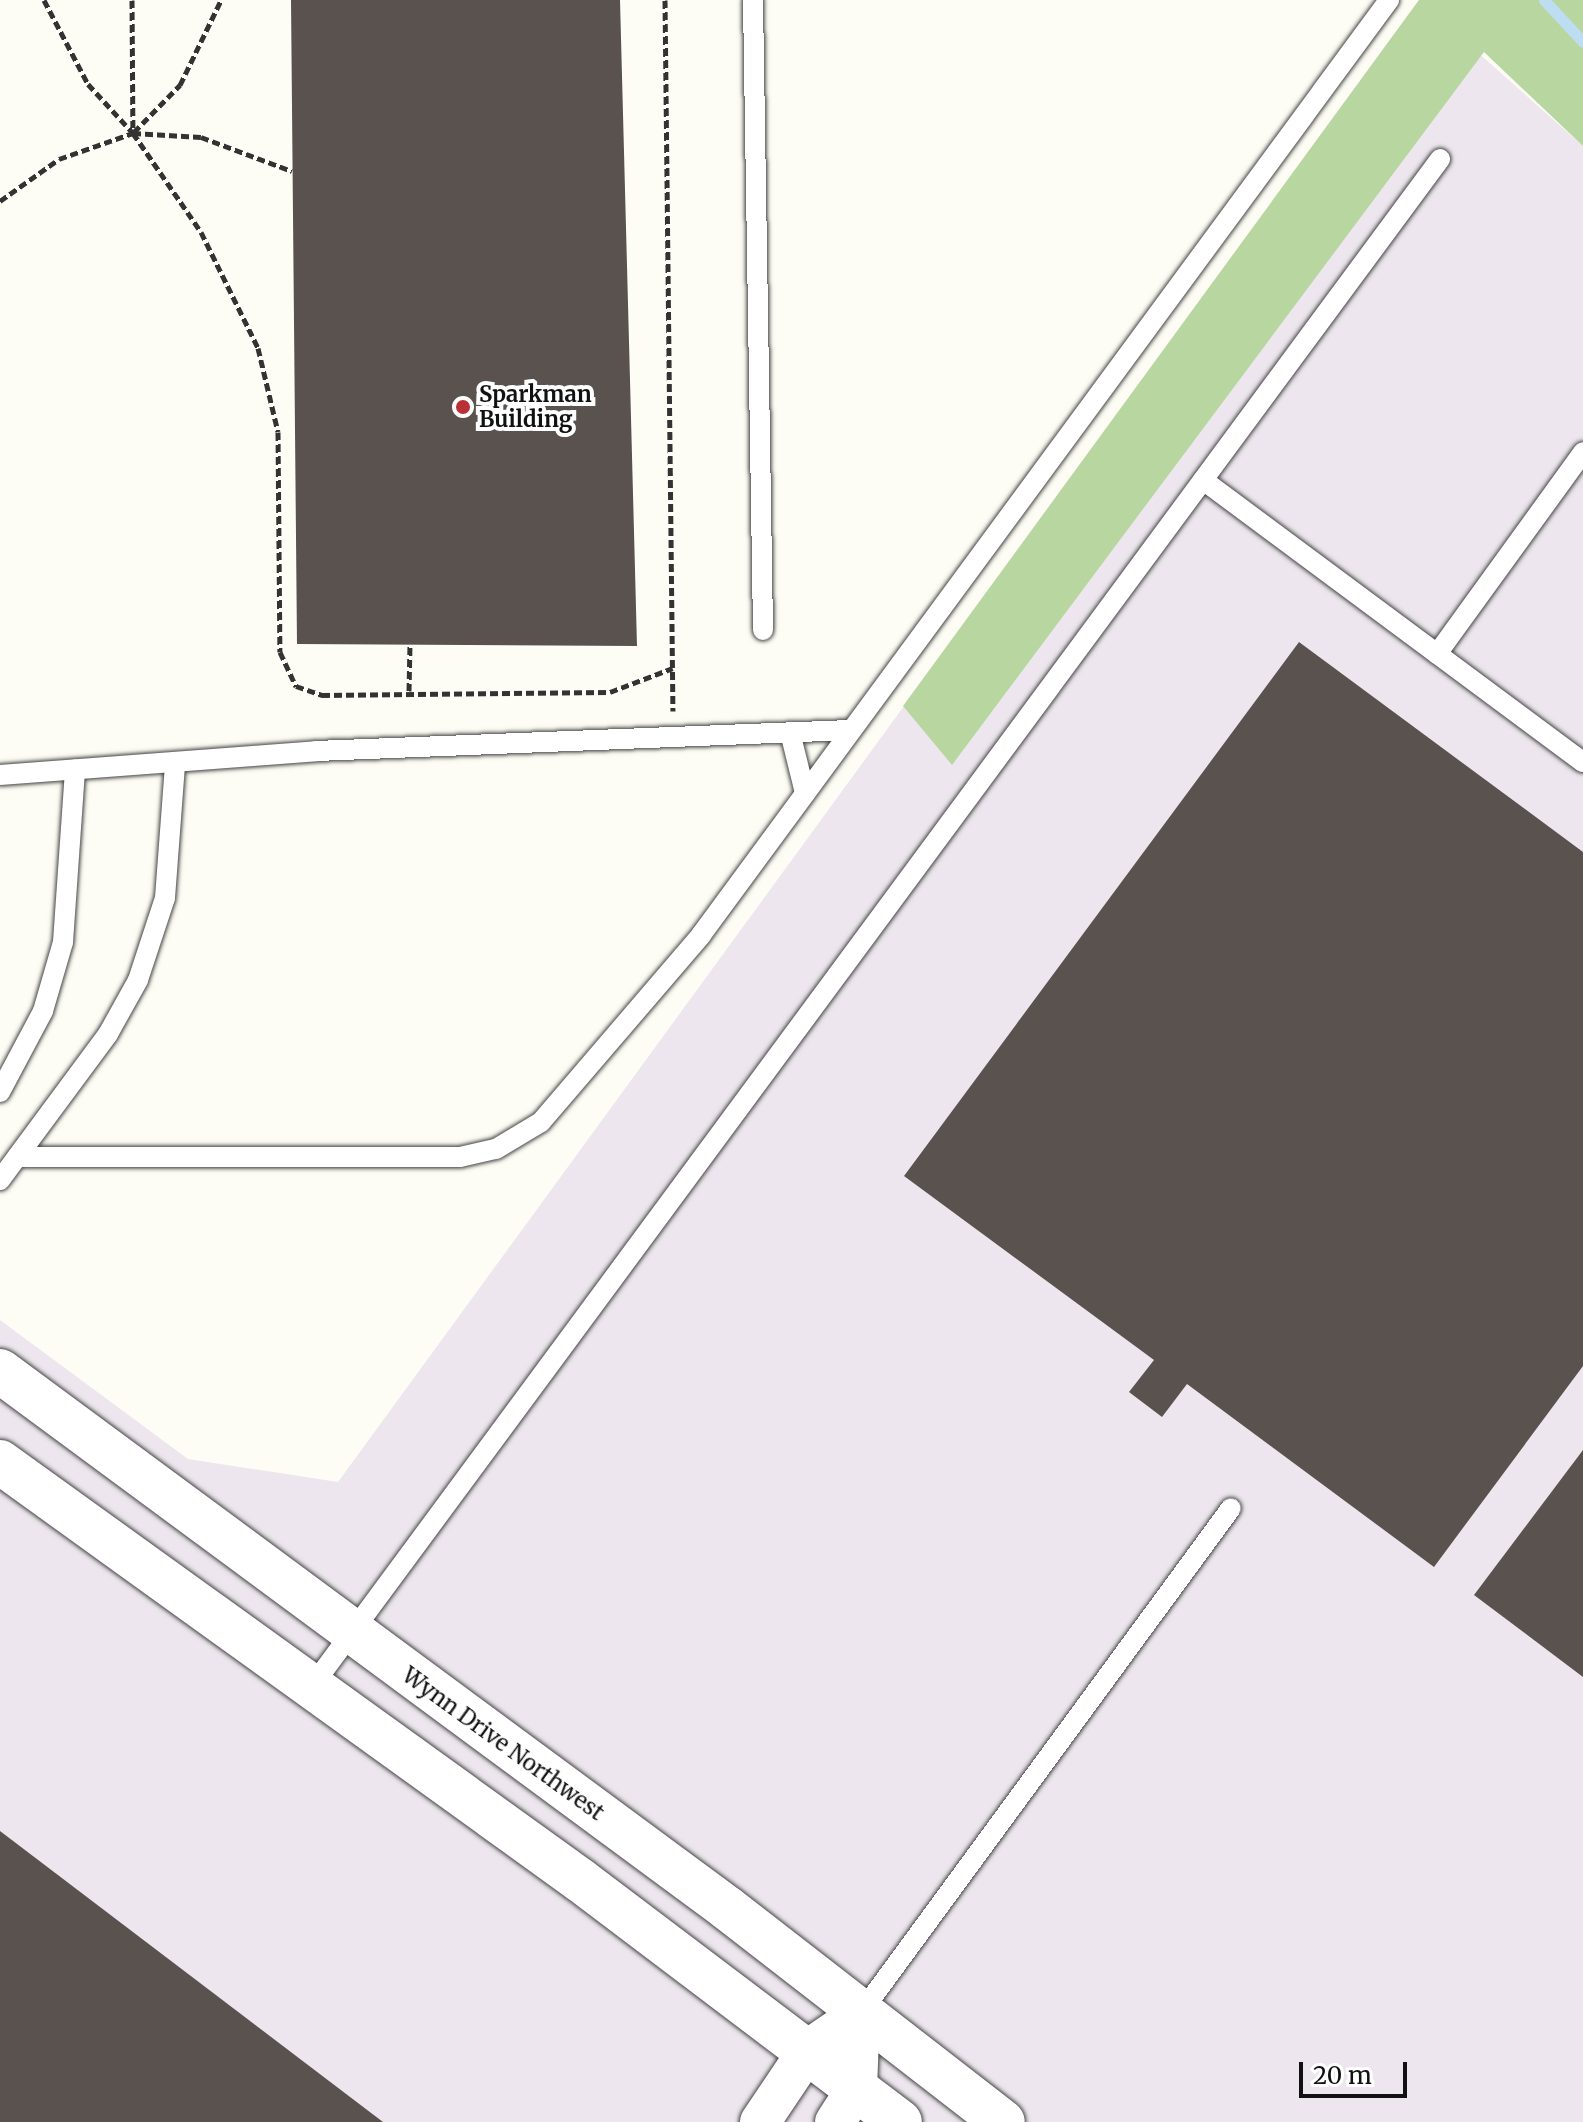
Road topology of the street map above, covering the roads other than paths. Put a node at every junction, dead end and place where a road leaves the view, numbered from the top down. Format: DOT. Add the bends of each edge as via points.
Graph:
graph roads {
  1 [pos="753,0"];
  2 [pos="1389,0"];
  3 [pos="1440,159"];
  4 [pos="1583,452"];
  5 [pos="1203,480"];
  6 [pos="763,630"];
  7 [pos="1437,654"];
  8 [pos="851,730"];
  9 [pos="790,732"];
  10 [pos="1583,762"];
  11 [pos="175,765"];
  12 [pos="75,769"];
  13 [pos="0,775"];
  14 [pos="805,793"];
  15 [pos="0,1092"];
  16 [pos="17,1157"];
  17 [pos="0,1180"];
  18 [pos="0,1371"];
  19 [pos="0,1462"];
  20 [pos="1231,1508"];
  21 [pos="349,1633"];
  22 [pos="310,1689"];
  23 [pos="860,2014"];
  24 [pos="809,2049"];
  25 [pos="846,2105"];
  26 [pos="760,2122"];
  27 [pos="900,2122"];
  28 [pos="1003,2122"];
  1 -- 6 [label="lane"];
  2 -- 8 [label="lane"];
  3 -- 5 [label="lane"];
  4 -- 7 [label="lane"];
  5 -- 7 [label="lane"];
  5 -- 21 [label="lane"];
  7 -- 10 [label="lane"];
  8 -- 9 [label="lane"];
  8 -- 14 [label="lane"];
  9 -- 11 [label="lane" via="316,751"];
  9 -- 14 [label="lane"];
  11 -- 12 [label="lane"];
  11 -- 16 [label="lane" via="167,887 138,980"];
  12 -- 13 [label="lane"];
  12 -- 15 [label="lane" via="63,942 43,1011"];
  14 -- 16 [label="lane" via="562,1104 496,1149 460,1157"];
  16 -- 17 [label="lane"];
  18 -- 21 [label="street, Wynn Drive Northwest"];
  19 -- 22 [label="street"];
  20 -- 23 [label="lane"];
  21 -- 22 [label="lane"];
  21 -- 23 [label="street, Wynn Drive Northwest" via="727,1908"];
  22 -- 24 [label="street"];
  23 -- 24 [label="street"];
  23 -- 25 [label="street"];
  23 -- 28 [label="street, Wynn Drive Northwest"];
  24 -- 25 [label="street"];
  24 -- 26 [label="street"];
  25 -- 27 [label="street"];
}
